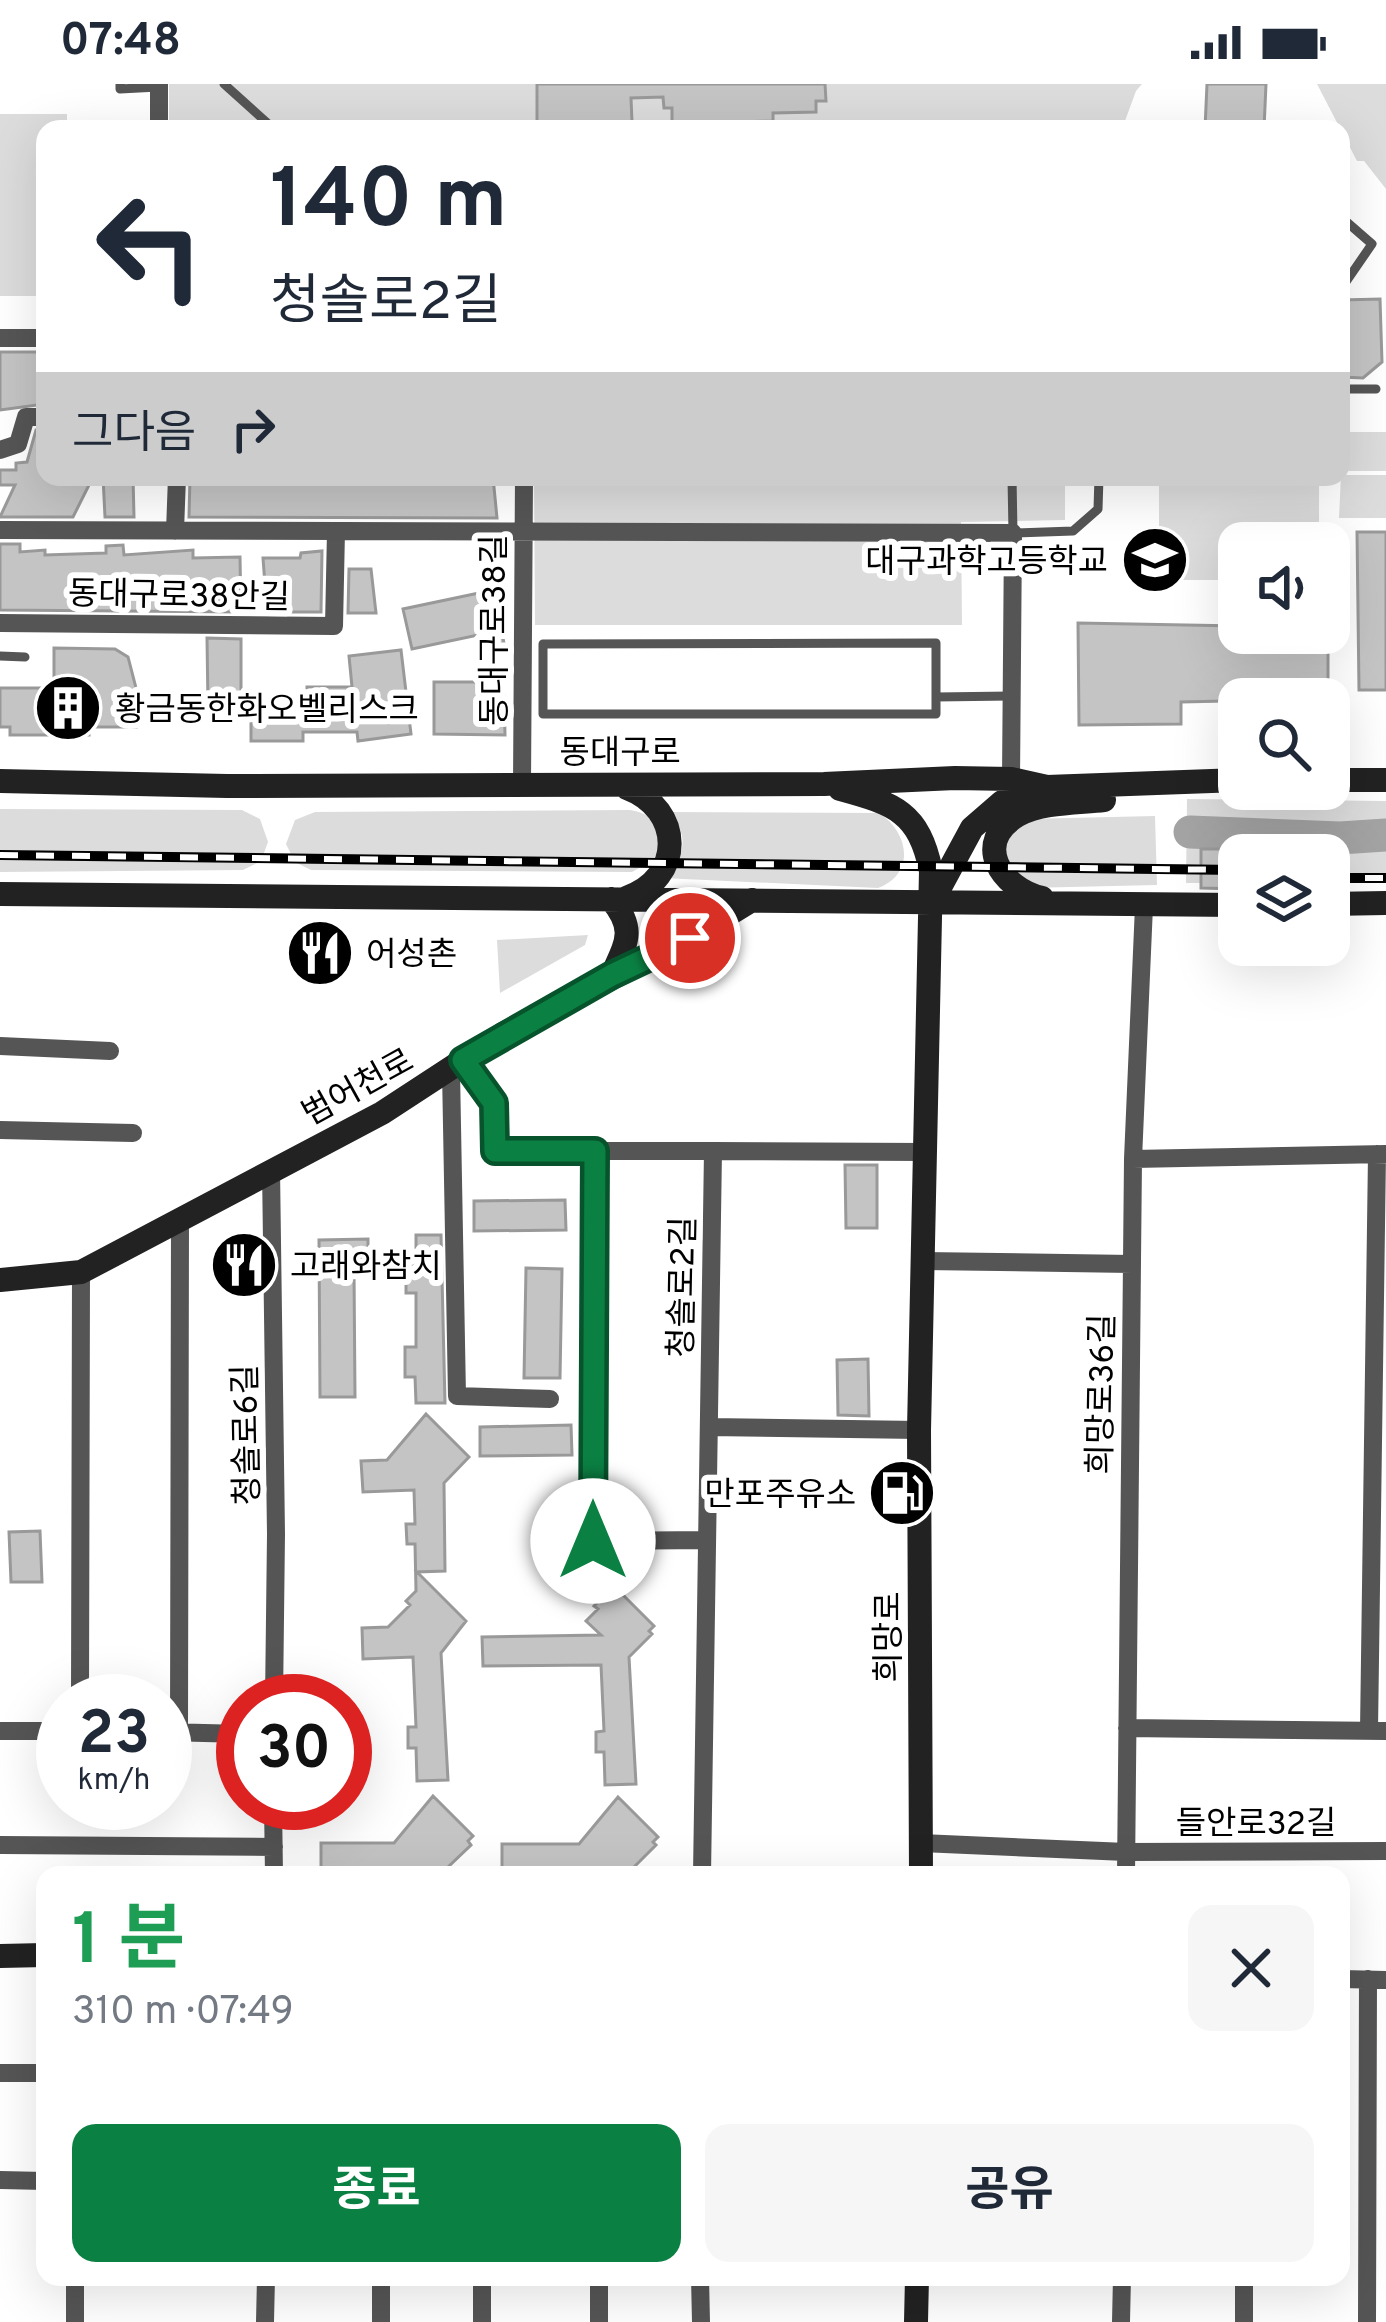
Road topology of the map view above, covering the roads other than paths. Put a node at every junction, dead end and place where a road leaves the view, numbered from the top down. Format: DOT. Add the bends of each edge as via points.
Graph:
graph roads {
  1 [pos="119,84"];
  2 [pos="224,84"];
  3 [pos="159,86"];
  4 [pos="159,120"];
  5 [pos="264,120"];
  6 [pos="1350,225"];
  7 [pos="1350,276"];
  8 [pos="0,338"];
  9 [pos="36,338"];
  10 [pos="1350,389"];
  11 [pos="1376,389"];
  12 [pos="36,417"];
  13 [pos="0,450"];
  14 [pos="177,486"];
  15 [pos="524,486"];
  16 [pos="1012,486"];
  17 [pos="1099,486"];
  18 [pos="0,530"];
  19 [pos="176,531"];
  20 [pos="336,531"];
  21 [pos="524,532"];
  22 [pos="1013,533"];
  23 [pos="0,622"];
  24 [pos="0,656"];
  25 [pos="25,657"];
  26 [pos="1011,696"];
  27 [pos="936,697"];
  28 [pos="1011,779"];
  29 [pos="1350,780"];
  30 [pos="1386,780"];
  31 [pos="0,781"];
  32 [pos="1218,781"];
  33 [pos="1152,783"];
  34 [pos="522,784"];
  35 [pos="599,784"];
  36 [pos="824,784"];
  37 [pos="1044,787"];
  38 [pos="0,894"];
  39 [pos="618,899"];
  40 [pos="752,900"];
  41 [pos="931,904"];
  42 [pos="1076,904"];
  43 [pos="1350,904"];
  44 [pos="1386,904"];
  45 [pos="1144,905"];
  46 [pos="1218,905"];
  47 [pos="612,975"];
  48 [pos="0,1046"];
  49 [pos="110,1052"];
  50 [pos="457,1066"];
  51 [pos="0,1130"];
  52 [pos="133,1133"];
  53 [pos="595,1151"];
  54 [pos="712,1151"];
  55 [pos="925,1152"];
  56 [pos="1381,1154"];
  57 [pos="1132,1159"];
  58 [pos="271,1169"];
  59 [pos="180,1220"];
  60 [pos="923,1261"];
  61 [pos="1132,1264"];
  62 [pos="81,1272"];
  63 [pos="0,1280"];
  64 [pos="550,1400"];
  65 [pos="709,1427"];
  66 [pos="919,1430"];
  67 [pos="707,1540"];
  68 [pos="80,1674"];
  69 [pos="173,1674"];
  70 [pos="274,1674"];
  71 [pos="1127,1728"];
  72 [pos="36,1730"];
  73 [pos="0,1731"];
  74 [pos="1377,1731"];
  75 [pos="274,1830"];
  76 [pos="921,1843"];
  77 [pos="0,1845"];
  78 [pos="274,1847"];
  79 [pos="1386,1851"];
  80 [pos="1126,1852"];
  81 [pos="274,1866"];
  82 [pos="702,1866"];
  83 [pos="920,1866"];
  84 [pos="1126,1866"];
  85 [pos="36,1955"];
  86 [pos="0,1956"];
  87 [pos="1377,1979"];
  88 [pos="36,2073"];
  89 [pos="0,2074"];
  90 [pos="0,2180"];
  91 [pos="36,2181"];
  92 [pos="75,2286"];
  93 [pos="266,2286"];
  94 [pos="381,2286"];
  95 [pos="482,2286"];
  96 [pos="599,2286"];
  97 [pos="700,2286"];
  98 [pos="916,2286"];
  99 [pos="1122,2286"];
  100 [pos="1244,2286"];
  101 [pos="75,2322"];
  102 [pos="266,2322"];
  103 [pos="381,2322"];
  104 [pos="482,2322"];
  105 [pos="599,2322"];
  106 [pos="700,2322"];
  107 [pos="916,2322"];
  108 [pos="1121,2322"];
  109 [pos="1244,2322"];
  110 [pos="1367,2322"];
  1 -- 3 [label="lane"];
  2 -- 5 [label="lane"];
  3 -- 4 [label="street"];
  6 -- 7 [label="lane" via="1372,244"];
  8 -- 9 [label="street"];
  10 -- 11 [label="lane"];
  12 -- 13 [label="street" via="26,417 18,444"];
  14 -- 19 [label="street"];
  15 -- 21 [label="street, 동대구로38길"];
  16 -- 22 [label="lane"];
  17 -- 22 [label="lane" via="1098,509 1073,532"];
  18 -- 19 [label="street, 동대구로38안길"];
  19 -- 20 [label="street, 동대구로38안길"];
  20 -- 21 [label="street, 동대구로38안길"];
  20 -- 23 [label="street, 동대구로38안길" via="334,626"];
  21 -- 22 [label="street, 동대구로38안길"];
  21 -- 34 [label="street, 동대구로38길"];
  22 -- 26 [label="street"];
  24 -- 25 [label="lane"];
  26 -- 27 [label="lane"];
  26 -- 28 [label="street"];
  27 -- 27 [label="lane" via="936,644 543,644 543,714 936,713"];
  28 -- 36 [label="main road, 동대구로"];
  28 -- 37 [label="main road, 동대구로"];
  29 -- 30 [label="main road"];
  31 -- 34 [label="main road, 동대구로"];
  32 -- 33 [label="main road, 동대구로"];
  33 -- 37 [label="main road, 동대구로"];
  33 -- 42 [label="main road" via="1110,799 1028,812 1002,830 996,862 1012,887"];
  34 -- 35 [label="main road, 동대구로"];
  35 -- 36 [label="main road, 동대구로"];
  35 -- 39 [label="main road" via="643,794 669,830 661,874"];
  36 -- 41 [label="main road, 희망로" via="908,818 925,841"];
  37 -- 41 [label="main road" via="1002,802 972,828"];
  38 -- 39 [label="main road"];
  39 -- 40 [label="main road"];
  39 -- 47 [label="main road" via="628,931"];
  40 -- 41 [label="main road"];
  40 -- 47 [label="main road, 범어천로"];
  41 -- 42 [label="main road"];
  41 -- 55 [label="main road, 희망로"];
  42 -- 45 [label="main road"];
  43 -- 44 [label="main road"];
  45 -- 46 [label="main road"];
  45 -- 57 [label="street"];
  47 -- 50 [label="main road, 범어천로"];
  48 -- 49 [label="street"];
  50 -- 53 [label="street" via="494,1103 495,1151"];
  50 -- 58 [label="main road, 범어천로"];
  50 -- 64 [label="street" via="458,1396"];
  51 -- 52 [label="street"];
  53 -- 54 [label="street"];
  53 -- 67 [label="street" via="593,1541"];
  54 -- 55 [label="street"];
  54 -- 65 [label="street, 청솔로2길"];
  55 -- 60 [label="main road, 희망로"];
  56 -- 57 [label="street"];
  56 -- 74 [label="street"];
  57 -- 61 [label="street, 희망로36길"];
  58 -- 59 [label="main road, 범어천로"];
  58 -- 70 [label="street, 청솔로6길"];
  59 -- 62 [label="main road, 범어천로"];
  59 -- 69 [label="street"];
  60 -- 61 [label="street"];
  60 -- 66 [label="main road, 희망로"];
  61 -- 71 [label="street, 희망로36길"];
  62 -- 63 [label="main road, 범어천로"];
  62 -- 68 [label="street"];
  65 -- 66 [label="street"];
  65 -- 67 [label="street, 청솔로2길"];
  66 -- 76 [label="main road, 희망로"];
  67 -- 82 [label="street, 청솔로2길"];
  71 -- 74 [label="street"];
  71 -- 80 [label="street, 희망로36길"];
  72 -- 73 [label="street"];
  75 -- 78 [label="street"];
  76 -- 80 [label="street"];
  76 -- 83 [label="main road, 희망로"];
  77 -- 78 [label="street"];
  78 -- 81 [label="street"];
  79 -- 80 [label="street, 들안로32길"];
  80 -- 84 [label="street, 희망로36길"];
  85 -- 86 [label="main road"];
  87 -- 110 [label="street"];
  88 -- 89 [label="street"];
  90 -- 91 [label="street"];
  92 -- 101 [label="street"];
  93 -- 102 [label="street"];
  94 -- 103 [label="street"];
  95 -- 104 [label="street"];
  96 -- 105 [label="street"];
  97 -- 106 [label="street"];
  98 -- 107 [label="main road"];
  99 -- 108 [label="street"];
  100 -- 109 [label="street"];
}
